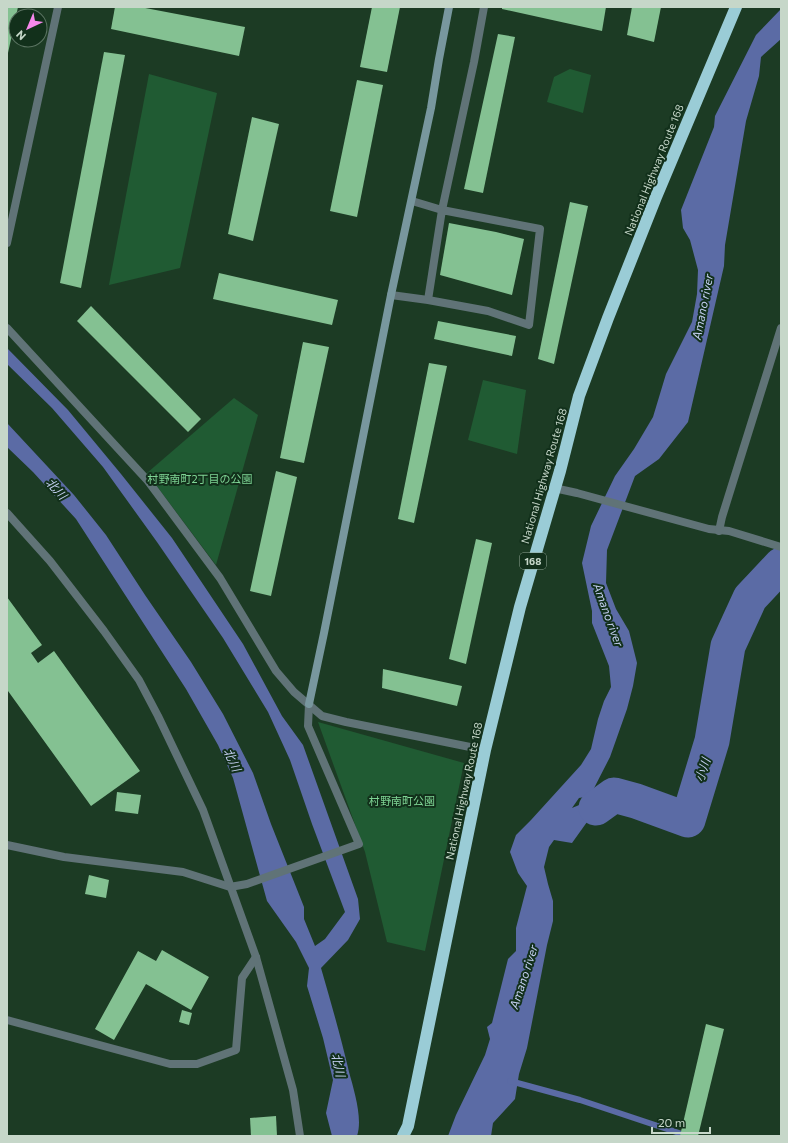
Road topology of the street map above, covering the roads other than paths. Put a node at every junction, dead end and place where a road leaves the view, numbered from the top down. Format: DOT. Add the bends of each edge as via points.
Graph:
graph roads {
  1 [pos="58,7"];
  2 [pos="449,7"];
  3 [pos="484,7"];
  4 [pos="736,7"];
  5 [pos="412,200"];
  6 [pos="442,210"];
  7 [pos="7,243"];
  8 [pos="391,295"];
  9 [pos="428,300"];
  10 [pos="7,328"];
  11 [pos="781,328"];
  12 [pos="554,488"];
  13 [pos="7,512"];
  14 [pos="719,531"];
  15 [pos="781,547"];
  16 [pos="309,704"];
  17 [pos="484,750"];
  18 [pos="7,845"];
  19 [pos="230,887"];
  20 [pos="256,958"];
  21 [pos="7,1020"];
  22 [pos="300,1136"];
  23 [pos="403,1136"];
  1 -- 7 [label="street"];
  2 -- 5 [label="street"];
  3 -- 6 [label="street"];
  4 -- 12 [label="highway, National Highway Route 168 / 168" via="608,318 579,396"];
  5 -- 6 [label="street"];
  5 -- 8 [label="street"];
  6 -- 9 [label="street"];
  6 -- 9 [label="street" via="540,229 529,325 488,311"];
  8 -- 9 [label="street"];
  8 -- 16 [label="street"];
  10 -- 16 [label="street" via="148,481 220,578 276,671 294,692"];
  11 -- 14 [label="street"];
  12 -- 14 [label="street"];
  12 -- 17 [label="highway, National Highway Route 168 / 168" via="520,607"];
  13 -- 19 [label="street" via="50,561 139,680 203,810"];
  14 -- 15 [label="street" via="729,531"];
  16 -- 17 [label="street" via="322,716"];
  16 -- 19 [label="street" via="308,726 359,844 247,884"];
  17 -- 23 [label="highway, National Highway Route 168 / 168" via="408,1126"];
  18 -- 19 [label="street" via="64,857 183,872"];
  19 -- 20 [label="street"];
  20 -- 21 [label="street" via="242,978 236,1050 197,1064 170,1064"];
  20 -- 22 [label="street" via="293,1090"];
}
